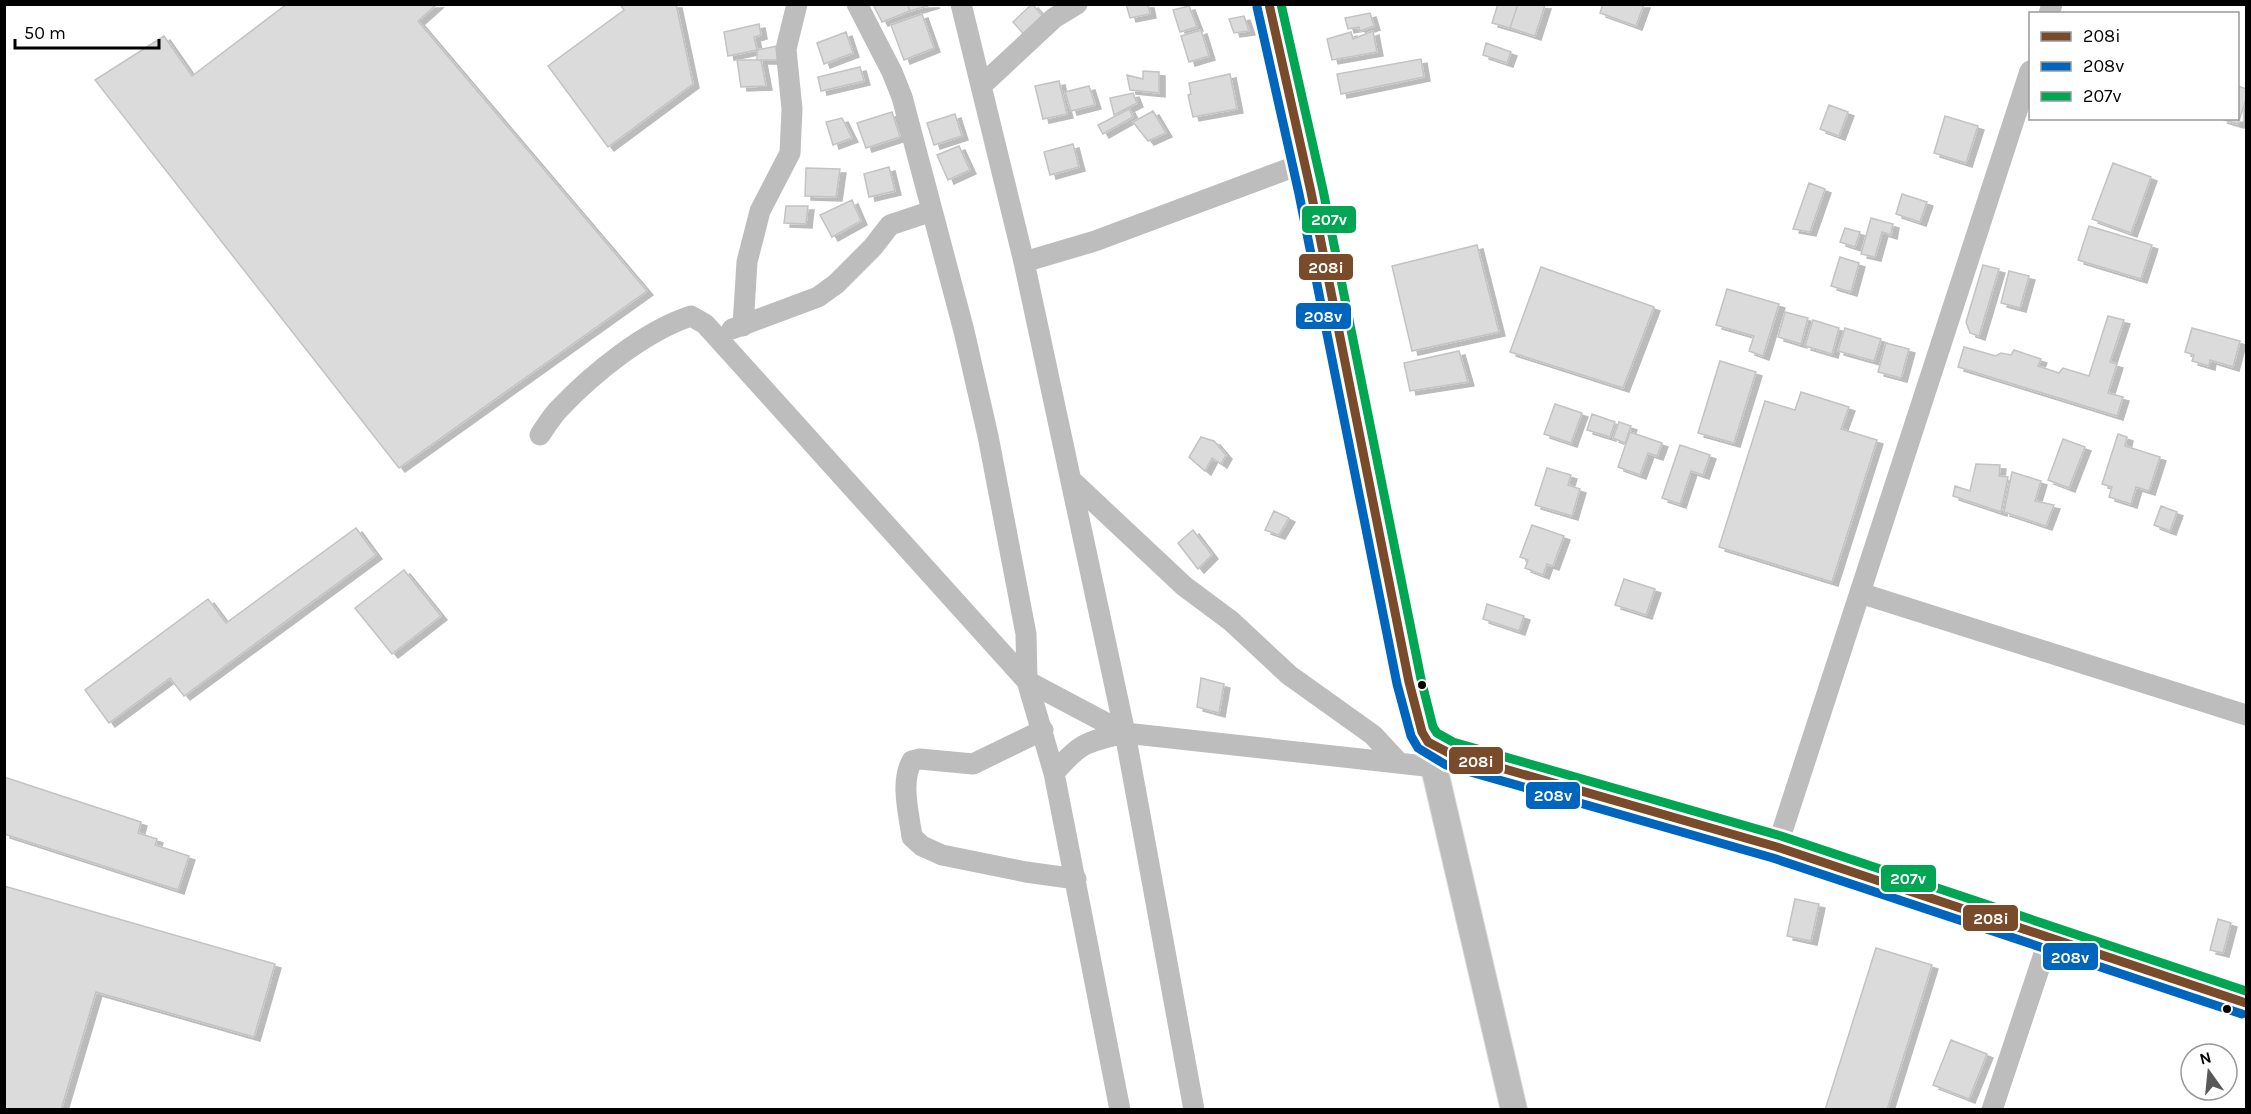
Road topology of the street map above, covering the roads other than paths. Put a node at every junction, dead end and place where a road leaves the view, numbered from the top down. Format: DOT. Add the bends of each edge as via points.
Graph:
graph roads {
  1 [pos="797,4"];
  2 [pos="856,4"];
  3 [pos="960,4"];
  4 [pos="1077,4"];
  5 [pos="1269,4"];
  6 [pos="2029,77"];
  7 [pos="981,86"];
  8 [pos="1304,163"];
  9 [pos="932,211"];
  10 [pos="1024,262"];
  11 [pos="743,326"];
  12 [pos="715,335"];
  13 [pos="540,435"];
  14 [pos="1071,480"];
  15 [pos="1860,593"];
  16 [pos="1027,681"];
  17 [pos="2247,714"];
  18 [pos="1042,730"];
  19 [pos="1125,733"];
  20 [pos="1428,742"];
  21 [pos="1399,763"];
  22 [pos="1434,767"];
  23 [pos="1054,773"];
  24 [pos="1777,846"];
  25 [pos="1076,879"];
  26 [pos="2049,939"];
  27 [pos="2247,1003"];
  28 [pos="1188,1104"];
  29 [pos="1120,1110"];
  30 [pos="1514,1110"];
  31 [pos="1992,1110"];
  1 -- 11 [label="street" via="786,49 792,109 790,153 760,211 747,262"];
  2 -- 9 [label="street" via="902,97"];
  3 -- 7 [label="street"];
  4 -- 7 [label="street" via="1054,18"];
  5 -- 8 [label="main road"];
  6 -- 15 [label="street"];
  7 -- 10 [label="street"];
  8 -- 10 [label="street" via="1095,241"];
  8 -- 20 [label="main road" via="1409,682"];
  9 -- 11 [label="street" via="890,225 836,284 818,297"];
  9 -- 16 [label="street" via="988,436 1026,634"];
  10 -- 14 [label="street"];
  11 -- 12 [label="street"];
  12 -- 13 [label="street" via="691,316 641,339 557,410"];
  12 -- 16 [label="street"];
  14 -- 19 [label="street"];
  14 -- 21 [label="street" via="1184,586 1231,621 1289,675 1373,735"];
  15 -- 17 [label="street"];
  15 -- 24 [label="street"];
  16 -- 18 [label="street"];
  16 -- 19 [label="street"];
  18 -- 23 [label="street"];
  18 -- 25 [label="street" via="973,764 912,761 907,770 907,787 912,837 942,855"];
  19 -- 21 [label="street"];
  19 -- 23 [label="street" via="1088,742"];
  19 -- 28 [label="street"];
  20 -- 22 [label="main road"];
  20 -- 24 [label="main road" via="1449,753"];
  21 -- 22 [label="street"];
  22 -- 30 [label="main road"];
  23 -- 25 [label="street"];
  24 -- 26 [label="main road"];
  25 -- 29 [label="street"];
  26 -- 27 [label="main road"];
  26 -- 31 [label="street"];
}
